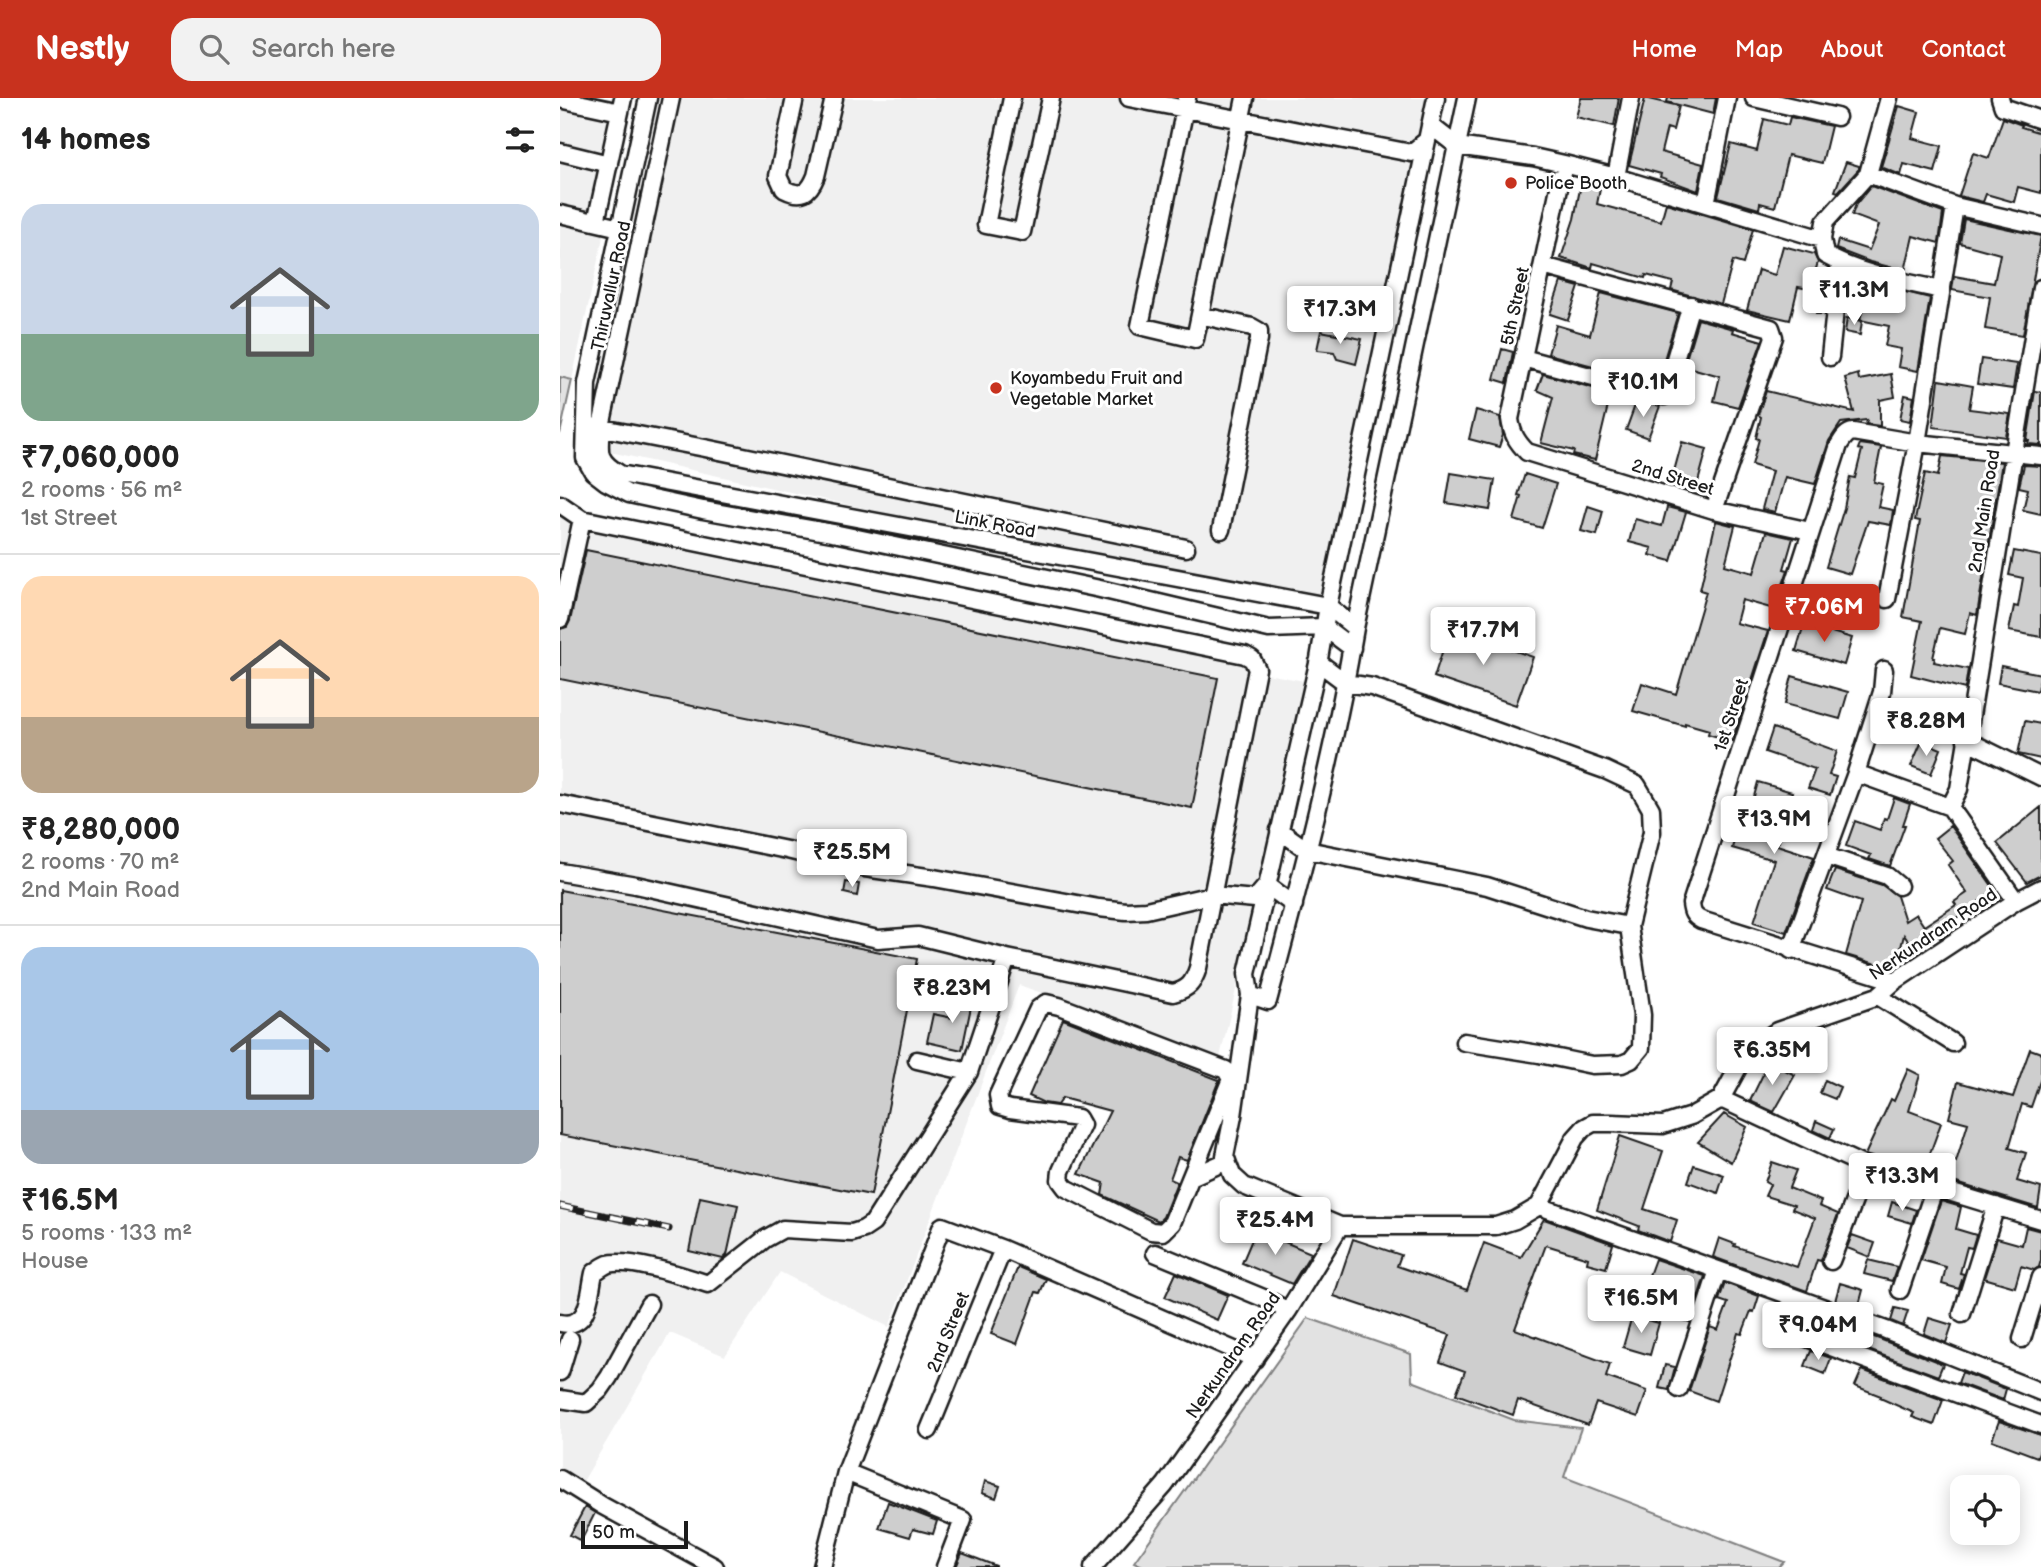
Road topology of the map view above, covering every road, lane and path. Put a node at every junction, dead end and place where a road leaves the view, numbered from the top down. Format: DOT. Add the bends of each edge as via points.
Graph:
graph roads {
  1 [pos="648,98"];
  2 [pos="671,98"];
  3 [pos="795,98"];
  4 [pos="834,98"];
  5 [pos="1012,98"];
  6 [pos="1051,98"];
  7 [pos="1129,98"];
  8 [pos="1245,98"];
  9 [pos="1436,98"];
  10 [pos="1467,98"];
  11 [pos="1631,98"];
  12 [pos="1727,98"];
  13 [pos="1754,98"];
  14 [pos="1889,98"];
  15 [pos="2000,98"];
  16 [pos="560,99"];
  17 [pos="1186,104"];
  18 [pos="622,105"];
  19 [pos="1837,117"];
  20 [pos="1240,121"];
  21 [pos="2041,121"];
  22 [pos="1428,133"];
  23 [pos="1457,146"];
  24 [pos="560,152"];
  25 [pos="609,164"];
  26 [pos="1564,164"];
  27 [pos="1868,174"];
  28 [pos="1616,177"];
  29 [pos="1706,204"];
  30 [pos="1955,206"];
  31 [pos="560,214"];
  32 [pos="597,222"];
  33 [pos="2041,226"];
  34 [pos="620,228"];
  35 [pos="1822,239"];
  36 [pos="1840,264"];
  37 [pos="1543,266"];
  38 [pos="2041,288"];
  39 [pos="1941,290"];
  40 [pos="1691,305"];
  41 [pos="1200,315"];
  42 [pos="1523,358"];
  43 [pos="1830,358"];
  44 [pos="594,426"];
  45 [pos="1917,443"];
  46 [pos="1527,452"];
  47 [pos="2014,452"];
  48 [pos="2041,456"];
  49 [pos="620,474"];
  50 [pos="560,505"];
  51 [pos="1714,510"];
  52 [pos="582,519"];
  53 [pos="1222,530"];
  54 [pos="1810,531"];
  55 [pos="1186,548"];
  56 [pos="1887,599"];
  57 [pos="1328,606"];
  58 [pos="560,619"];
  59 [pos="1324,627"];
  60 [pos="1355,628"];
  61 [pos="1352,648"];
  62 [pos="1318,662"];
  63 [pos="1884,670"];
  64 [pos="1346,683"];
  65 [pos="1966,740"];
  66 [pos="1856,773"];
  67 [pos="2041,777"];
  68 [pos="560,804"];
  69 [pos="1950,807"];
  70 [pos="1279,830"];
  71 [pos="1307,850"];
  72 [pos="1826,856"];
  73 [pos="560,872"];
  74 [pos="1267,885"];
  75 [pos="1899,886"];
  76 [pos="2041,888"];
  77 [pos="1212,895"];
  78 [pos="2016,901"];
  79 [pos="1294,905"];
  80 [pos="1629,926"];
  81 [pos="1791,950"];
  82 [pos="1007,958"];
  83 [pos="1895,981"];
  84 [pos="1250,995"];
  85 [pos="1878,996"];
  86 [pos="1464,1042"];
  87 [pos="1953,1043"];
  88 [pos="916,1060"];
  89 [pos="969,1072"];
  90 [pos="1721,1099"];
  91 [pos="1226,1113"];
  92 [pos="1227,1161"];
  93 [pos="1867,1167"];
  94 [pos="1191,1177"];
  95 [pos="1935,1187"];
  96 [pos="1539,1206"];
  97 [pos="1996,1206"];
  98 [pos="2041,1220"];
  99 [pos="1340,1226"];
  100 [pos="1003,1249"];
  101 [pos="1155,1253"];
  102 [pos="1831,1261"];
  103 [pos="1718,1270"];
  104 [pos="2041,1277"];
  105 [pos="1900,1290"];
  106 [pos="1792,1297"];
  107 [pos="649,1304"];
  108 [pos="1288,1311"];
  109 [pos="1962,1314"];
  110 [pos="560,1323"];
  111 [pos="570,1339"];
  112 [pos="2022,1339"];
  113 [pos="1255,1359"];
  114 [pos="560,1372"];
  115 [pos="1679,1389"];
  116 [pos="2041,1392"];
  117 [pos="560,1399"];
  118 [pos="2041,1425"];
  119 [pos="929,1430"];
  120 [pos="846,1472"];
  121 [pos="560,1479"];
  122 [pos="715,1567"];
  123 [pos="822,1567"];
  124 [pos="945,1567"];
  125 [pos="1093,1567"];
  1 -- 34 [label="street"];
  2 -- 44 [label="street, Thiruvallur Road"];
  3 -- 4 [label="street" via="778,176 784,189 798,194 811,187 816,176"];
  5 -- 6 [label="street" via="986,225 1022,232"];
  7 -- 17 [label="street"];
  8 -- 20 [label="street"];
  9 -- 22 [label="street"];
  10 -- 23 [label="street"];
  11 -- 28 [label="street"];
  12 -- 29 [label="street"];
  13 -- 19 [label="street"];
  14 -- 27 [label="street"];
  15 -- 21 [label="street" via="2003,107"];
  16 -- 18 [label="street"];
  17 -- 20 [label="street"];
  17 -- 41 [label="street" via="1140,326 1195,338"];
  18 -- 25 [label="street"];
  20 -- 22 [label="street" via="1411,153"];
  20 -- 41 [label="street"];
  22 -- 23 [label="street"];
  22 -- 57 [label="street"];
  23 -- 26 [label="street"];
  23 -- 60 [label="street"];
  24 -- 25 [label="street"];
  25 -- 32 [label="street"];
  26 -- 28 [label="street"];
  26 -- 37 [label="street, 5th Street"];
  27 -- 30 [label="street"];
  27 -- 35 [label="street" via="1825,222"];
  28 -- 29 [label="street"];
  29 -- 35 [label="street"];
  30 -- 33 [label="street"];
  30 -- 39 [label="street"];
  31 -- 32 [label="street"];
  32 -- 34 [label="street"];
  34 -- 44 [label="street" via="587,383"];
  35 -- 36 [label="street" via="1825,255"];
  36 -- 39 [label="street"];
  36 -- 43 [label="street"];
  37 -- 40 [label="street"];
  37 -- 42 [label="street, 5th Street"];
  38 -- 47 [label="street, 2nd Main Road"];
  39 -- 45 [label="street"];
  40 -- 42 [label="street" via="1664,396"];
  40 -- 51 [label="street" via="1767,326 1774,337"];
  41 -- 53 [label="street" via="1259,331"];
  42 -- 46 [label="street, 5th Street" via="1510,419 1511,430"];
  44 -- 49 [label="street, Thiruvallur Road" via="601,458"];
  44 -- 55 [label="street"];
  44 -- 59 [label="street" via="585,458 593,472 629,494 1087,586 1269,629"];
  45 -- 47 [label="street"];
  45 -- 54 [label="street, 1st Street" via="1848,433 1839,445"];
  45 -- 56 [label="street"];
  46 -- 51 [label="street, 2nd Street"];
  47 -- 48 [label="street"];
  47 -- 65 [label="street, 2nd Main Road"];
  49 -- 57 [label="street, Link Road"];
  50 -- 52 [label="street"];
  51 -- 54 [label="street, 2nd Street"];
  52 -- 58 [label="street"];
  52 -- 77 [label="street" via="1252,659 1258,669"];
  54 -- 81 [label="street, 1st Street" via="1691,904 1701,920"];
  57 -- 59 [label="street"];
  57 -- 60 [label="street, Link Road"];
  59 -- 61 [label="street"];
  59 -- 62 [label="street"];
  60 -- 61 [label="street"];
  61 -- 64 [label="street"];
  62 -- 64 [label="street"];
  62 -- 70 [label="street"];
  63 -- 66 [label="street" via="1882,692"];
  64 -- 71 [label="street"];
  64 -- 80 [label="street" via="1372,687 1637,785 1651,809 1653,832"];
  65 -- 67 [label="street"];
  65 -- 69 [label="street, 2nd Main Road" via="1959,789"];
  66 -- 69 [label="street"];
  66 -- 72 [label="street"];
  68 -- 77 [label="street" via="858,867 1099,908 1146,910"];
  69 -- 78 [label="street"];
  70 -- 71 [label="street"];
  70 -- 74 [label="street"];
  71 -- 79 [label="street"];
  71 -- 80 [label="street" via="1487,886 1586,918"];
  72 -- 75 [label="street" via="1887,876"];
  72 -- 81 [label="street"];
  73 -- 82 [label="street" via="878,939 918,936"];
  74 -- 77 [label="street" via="1255,899"];
  74 -- 79 [label="street"];
  74 -- 84 [label="street" via="1247,974"];
  76 -- 78 [label="street, Nerkundram Road"];
  77 -- 82 [label="street" via="1198,968 1185,990 1173,993"];
  78 -- 83 [label="street, Nerkundram Road"];
  79 -- 84 [label="street" via="1268,1001"];
  80 -- 86 [label="street" via="1642,1014 1641,1048 1631,1060 1592,1065"];
  81 -- 83 [label="street, 1st Street"];
  82 -- 89 [label="street"];
  83 -- 85 [label="street, Nerkundram Road"];
  84 -- 91 [label="street"];
  85 -- 87 [label="street"];
  85 -- 90 [label="street, Nerkundram Road" via="1777,1031 1745,1055"];
  88 -- 89 [label="street"];
  89 -- 110 [label="street" via="873,1223 864,1229 852,1233 783,1228 708,1284 658,1269 609,1264 594,1273 584,1315 578,1322"];
  90 -- 93 [label="street"];
  90 -- 96 [label="street" via="1663,1125 1593,1123 1584,1128"];
  91 -- 92 [label="street"];
  91 -- 94 [label="street"];
  91 -- 94 [label="street" via="1231,1079 1226,1070 1059,1006 1046,1003 1038,1009 998,1095 1000,1106 1010,1109 1078,1118 1083,1125 1061,1171 1066,1188 1151,1231 1163,1232 1172,1223"];
  92 -- 94 [label="street"];
  92 -- 99 [label="street" via="1232,1175 1244,1186"];
  93 -- 95 [label="street"];
  93 -- 102 [label="street"];
  95 -- 97 [label="street"];
  95 -- 105 [label="street"];
  96 -- 99 [label="street" via="1496,1226"];
  96 -- 103 [label="street"];
  97 -- 98 [label="street"];
  97 -- 109 [label="street"];
  99 -- 108 [label="street, Nerkundram Road"];
  100 -- 113 [label="street"];
  100 -- 119 [label="street, 2nd Street"];
  100 -- 120 [label="street" via="942,1226"];
  101 -- 108 [label="street"];
  103 -- 106 [label="street"];
  103 -- 115 [label="street"];
  104 -- 112 [label="street"];
  106 -- 116 [label="street"];
  106 -- 118 [label="street" via="1785,1322 1788,1331"];
  107 -- 117 [label="street" via="600,1390 586,1403"];
  108 -- 113 [label="street, Nerkundram Road"];
  111 -- 114 [label="street"];
  113 -- 125 [label="street, Nerkundram Road" via="1165,1485"];
  120 -- 123 [label="street"];
  120 -- 124 [label="street" via="963,1520"];
  121 -- 122 [label="street"];
}
